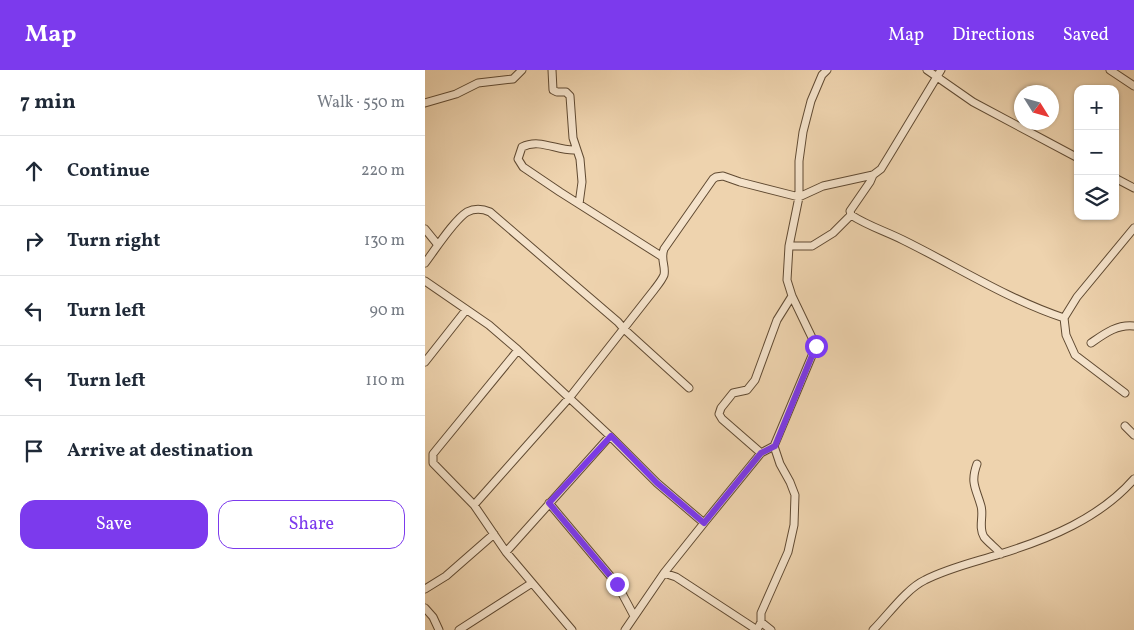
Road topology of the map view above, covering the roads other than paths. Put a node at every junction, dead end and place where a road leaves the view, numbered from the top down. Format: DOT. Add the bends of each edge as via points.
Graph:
graph roads {
  1 [pos="522,70"];
  2 [pos="552,70"];
  3 [pos="827,70"];
  4 [pos="927,70"];
  5 [pos="1109,70"];
  6 [pos="939,73"];
  7 [pos="1134,86"];
  8 [pos="425,103"];
  9 [pos="575,150"];
  10 [pos="1074,156"];
  11 [pos="873,175"];
  12 [pos="1119,180"];
  13 [pos="1134,188"];
  14 [pos="799,197"];
  15 [pos="579,204"];
  16 [pos="851,215"];
  17 [pos="1134,228"];
  18 [pos="425,229"];
  19 [pos="438,245"];
  20 [pos="789,246"];
  21 [pos="661,256"];
  22 [pos="425,263"];
  23 [pos="425,281"];
  24 [pos="792,296"];
  25 [pos="466,310"];
  26 [pos="1064,318"];
  27 [pos="1134,326"];
  28 [pos="624,329"];
  29 [pos="1091,343"];
  30 [pos="518,350"];
  31 [pos="425,362"];
  32 [pos="689,388"];
  33 [pos="1125,392"];
  34 [pos="570,397"];
  35 [pos="1125,426"];
  36 [pos="1134,435"];
  37 [pos="611,436"];
  38 [pos="775,446"];
  39 [pos="761,453"];
  40 [pos="977,464"];
  41 [pos="1134,479"];
  42 [pos="549,503"];
  43 [pos="474,505"];
  44 [pos="704,523"];
  45 [pos="494,534"];
  46 [pos="506,552"];
  47 [pos="1001,554"];
  48 [pos="665,573"];
  49 [pos="532,583"];
  50 [pos="425,589"];
  51 [pos="425,608"];
  52 [pos="635,616"];
  53 [pos="761,622"];
  54 [pos="439,630"];
  55 [pos="459,630"];
  56 [pos="571,630"];
  57 [pos="625,630"];
  58 [pos="757,630"];
  59 [pos="771,630"];
  60 [pos="873,630"];
  1 -- 8 [label="street" via="513,79 478,83 456,94"];
  2 -- 9 [label="street" via="553,90 570,96"];
  3 -- 14 [label="street" via="811,101 803,132"];
  4 -- 6 [label="street"];
  5 -- 7 [label="street"];
  6 -- 10 [label="street" via="973,102"];
  6 -- 11 [label="street" via="881,169"];
  9 -- 15 [label="street" via="582,182"];
  9 -- 15 [label="street" via="528,144 522,147 518,160 523,167"];
  11 -- 14 [label="street" via="823,186"];
  11 -- 16 [label="street" via="850,211"];
  12 -- 13 [label="street"];
  14 -- 20 [label="street"];
  14 -- 21 [label="street" via="723,176 716,177 670,238"];
  15 -- 21 [label="street"];
  16 -- 20 [label="street" via="833,233 812,246"];
  16 -- 26 [label="street" via="1043,311"];
  17 -- 26 [label="street" via="1077,297"];
  18 -- 19 [label="street"];
  19 -- 22 [label="street"];
  19 -- 28 [label="street" via="468,211 490,212"];
  20 -- 24 [label="street" via="787,280"];
  21 -- 28 [label="street" via="663,276"];
  23 -- 25 [label="street"];
  24 -- 38 [label="street" via="816,346"];
  24 -- 39 [label="street" via="777,320 755,380 747,390 733,394 719,414"];
  25 -- 30 [label="street"];
  25 -- 31 [label="street"];
  26 -- 33 [label="street" via="1066,335 1075,355"];
  27 -- 29 [label="street" via="1108,331"];
  28 -- 32 [label="street"];
  28 -- 34 [label="street"];
  30 -- 34 [label="street"];
  30 -- 43 [label="street" via="433,454 433,463"];
  34 -- 37 [label="street"];
  34 -- 43 [label="street"];
  35 -- 36 [label="street"];
  37 -- 42 [label="street"];
  37 -- 44 [label="street" via="657,483"];
  38 -- 39 [label="street"];
  38 -- 53 [label="street" via="795,495 794,525 788,552 761,613"];
  39 -- 44 [label="street"];
  40 -- 47 [label="street" via="973,482 981,505 982,530"];
  41 -- 47 [label="street" via="1111,502 1069,528"];
  42 -- 46 [label="street"];
  42 -- 52 [label="street" via="617,584"];
  43 -- 45 [label="street"];
  44 -- 48 [label="street"];
  45 -- 46 [label="street"];
  45 -- 50 [label="street" via="446,576"];
  46 -- 49 [label="street"];
  47 -- 60 [label="street" via="923,580"];
  48 -- 52 [label="street"];
  48 -- 58 [label="street"];
  49 -- 55 [label="street"];
  49 -- 56 [label="street"];
  51 -- 54 [label="street"];
  52 -- 57 [label="street"];
  53 -- 58 [label="street"];
  53 -- 59 [label="street"];
}
